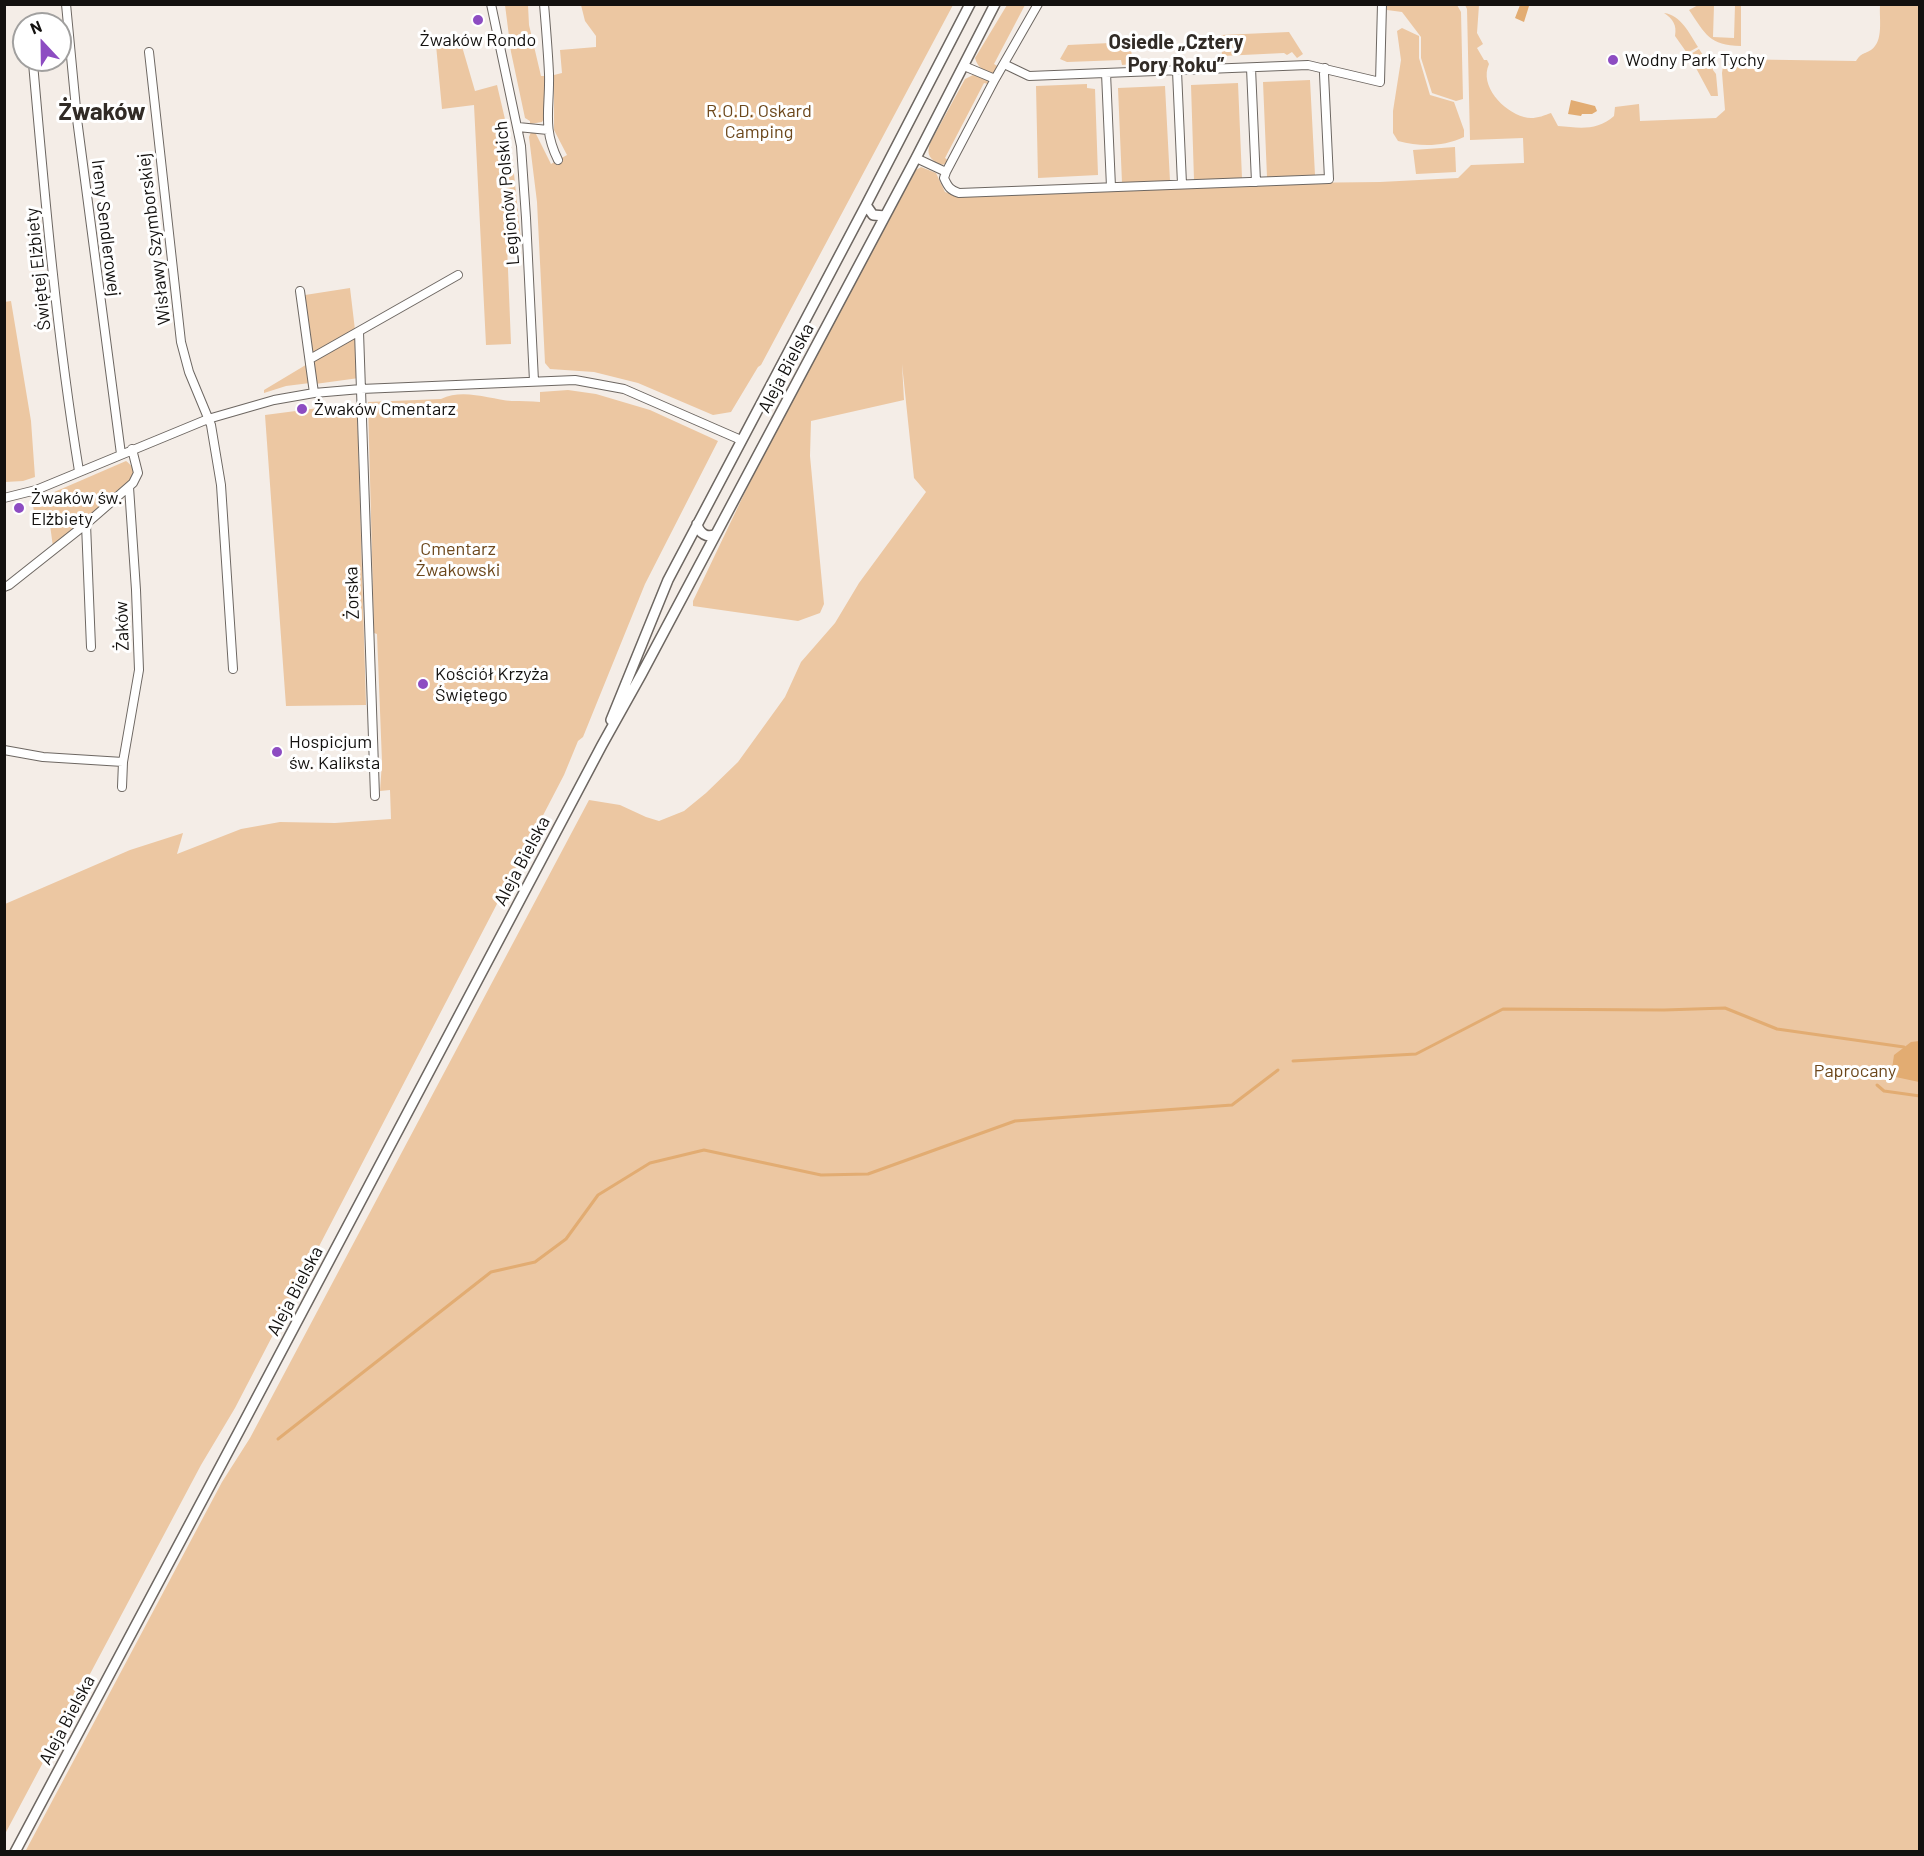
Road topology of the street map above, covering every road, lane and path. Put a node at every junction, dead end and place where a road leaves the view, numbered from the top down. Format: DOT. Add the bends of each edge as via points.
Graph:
graph roads {
  1 [pos="66,4"];
  2 [pos="491,4"];
  3 [pos="544,4"];
  4 [pos="970,4"];
  5 [pos="995,4"];
  6 [pos="1038,4"];
  7 [pos="1382,4"];
  8 [pos="149,52"];
  9 [pos="1005,64"];
  10 [pos="964,66"];
  11 [pos="1251,68"];
  12 [pos="1325,68"];
  13 [pos="1177,71"];
  14 [pos="34,72"];
  15 [pos="1106,73"];
  16 [pos="995,79"];
  17 [pos="518,127"];
  18 [pos="548,130"];
  19 [pos="916,158"];
  20 [pos="558,160"];
  21 [pos="946,172"];
  22 [pos="1256,182"];
  23 [pos="1182,184"];
  24 [pos="1111,187"];
  25 [pos="866,205"];
  26 [pos="885,216"];
  27 [pos="458,275"];
  28 [pos="300,291"];
  29 [pos="359,332"];
  30 [pos="310,359"];
  31 [pos="534,381"];
  32 [pos="361,389"];
  33 [pos="314,393"];
  34 [pos="208,418"];
  35 [pos="741,440"];
  36 [pos="132,450"];
  37 [pos="121,454"];
  38 [pos="79,471"];
  39 [pos="129,487"];
  40 [pos="4,498"];
  41 [pos="86,524"];
  42 [pos="697,524"];
  43 [pos="716,534"];
  44 [pos="4,587"];
  45 [pos="91,647"];
  46 [pos="233,669"];
  47 [pos="602,745"];
  48 [pos="4,750"];
  49 [pos="123,762"];
  50 [pos="122,787"];
  51 [pos="375,796"];
  52 [pos="15,1851"];
  1 -- 37 [label="street, Ireny Sendlerowej" via="77,119"];
  2 -- 17 [label="street, Legionów Polskich"];
  3 -- 18 [label="street"];
  4 -- 25 [label="street, Aleja Bielska"];
  5 -- 10 [label="street, Aleja Bielska"];
  6 -- 9 [label="street"];
  7 -- 12 [label="street" via="1380,82"];
  8 -- 34 [label="street, Wisławy Szymborskiej" via="181,342"];
  9 -- 15 [label="street" via="1029,76"];
  9 -- 16 [label="street"];
  10 -- 16 [label="street"];
  10 -- 19 [label="street, Aleja Bielska"];
  11 -- 12 [label="street"];
  11 -- 13 [label="street"];
  11 -- 22 [label="street"];
  12 -- 22 [label="street" via="1329,179"];
  13 -- 15 [label="street"];
  13 -- 23 [label="street"];
  14 -- 38 [label="street, Świętej Elżbiety" via="54,289"];
  15 -- 24 [label="street"];
  16 -- 21 [label="street"];
  17 -- 18 [label="street"];
  17 -- 31 [label="street, Legionów Polskich"];
  18 -- 20 [label="street"];
  19 -- 21 [label="street"];
  19 -- 26 [label="street, Aleja Bielska"];
  21 -- 24 [label="street" via="948,187 960,193"];
  22 -- 23 [label="street"];
  23 -- 24 [label="street"];
  25 -- 26 [label="street" via="873,215"];
  25 -- 35 [label="street, Aleja Bielska"];
  26 -- 43 [label="street, Aleja Bielska"];
  27 -- 29 [label="street"];
  28 -- 30 [label="street"];
  29 -- 30 [label="street"];
  29 -- 32 [label="street, Żorska"];
  30 -- 33 [label="street"];
  31 -- 32 [label="street"];
  31 -- 35 [label="street" via="575,380 624,389"];
  32 -- 33 [label="street"];
  32 -- 51 [label="street, Żorska"];
  33 -- 34 [label="street"];
  34 -- 36 [label="street"];
  34 -- 46 [label="street" via="221,485"];
  35 -- 42 [label="street, Aleja Bielska"];
  36 -- 37 [label="street"];
  36 -- 39 [label="street" via="138,473"];
  37 -- 38 [label="street"];
  38 -- 40 [label="street" via="36,490"];
  39 -- 41 [label="street"];
  39 -- 49 [label="street, Żaków" via="139,670"];
  41 -- 44 [label="street"];
  41 -- 45 [label="street"];
  42 -- 43 [label="street" via="705,535"];
  42 -- 47 [label="street, Aleja Bielska" via="668,580"];
  43 -- 47 [label="street, Aleja Bielska"];
  47 -- 52 [label="street, Aleja Bielska"];
  48 -- 49 [label="street" via="43,757"];
  49 -- 50 [label="street, Żaków"];
}
